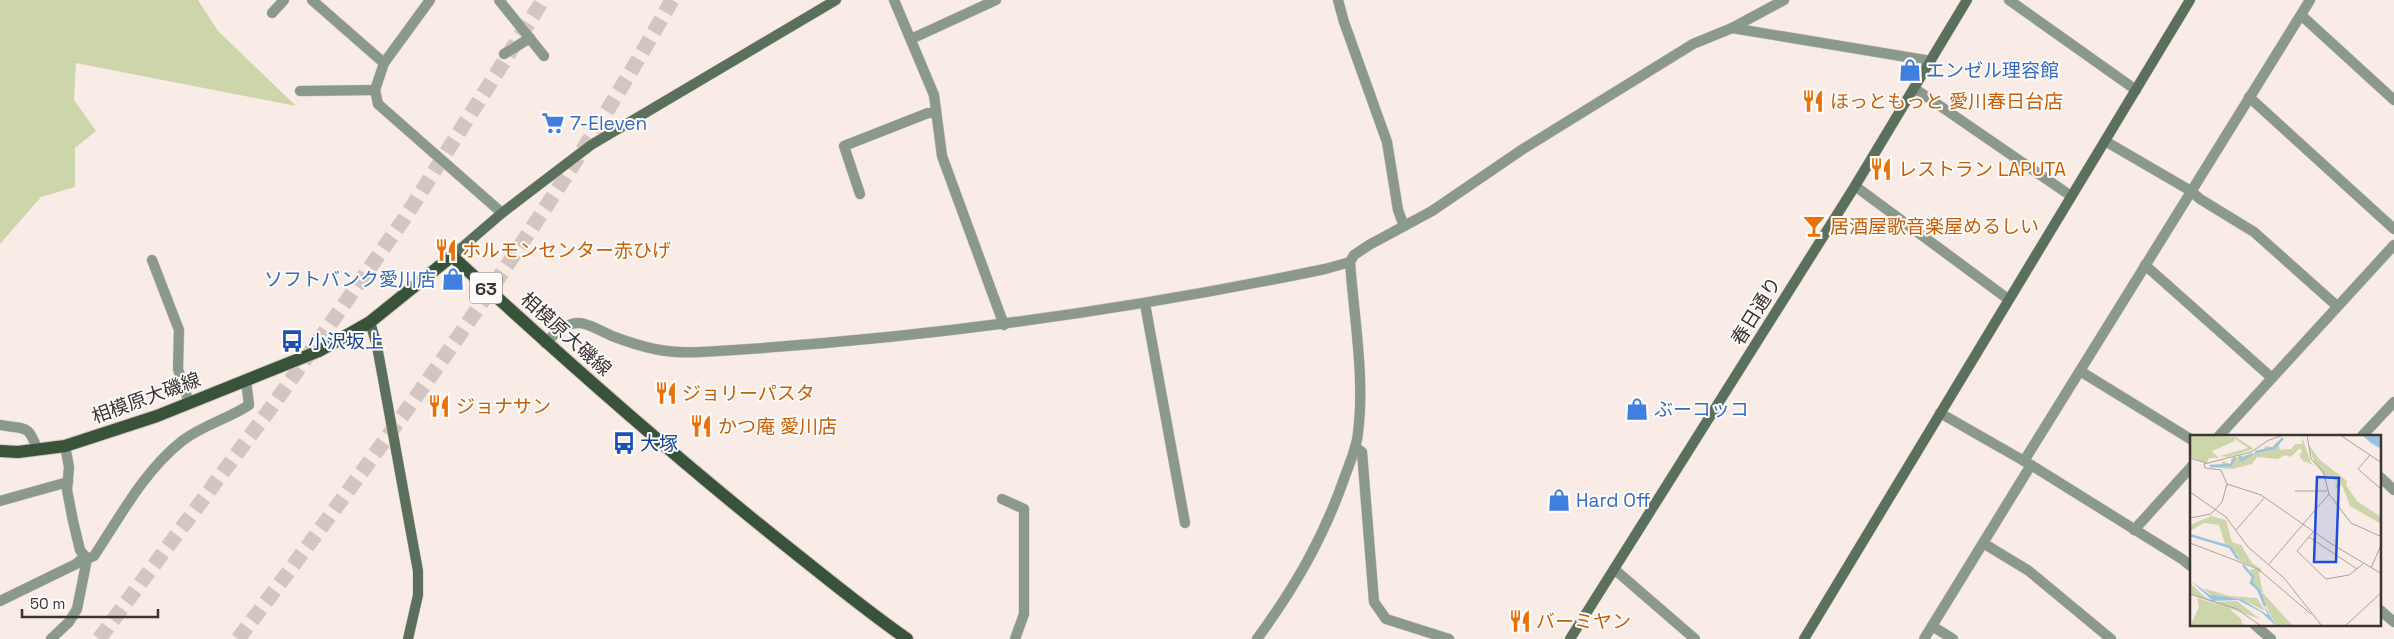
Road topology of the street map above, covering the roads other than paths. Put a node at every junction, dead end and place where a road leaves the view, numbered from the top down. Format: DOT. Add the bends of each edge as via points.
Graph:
graph roads {
  1 [pos="284,0"];
  2 [pos="312,0"];
  3 [pos="430,0"];
  4 [pos="499,0"];
  5 [pos="836,0"];
  6 [pos="894,0"];
  7 [pos="996,0"];
  8 [pos="1338,0"];
  9 [pos="1967,0"];
  10 [pos="2009,0"];
  11 [pos="2190,0"];
  12 [pos="2310,0"];
  13 [pos="1782,1"];
  14 [pos="272,13"];
  15 [pos="2301,15"];
  16 [pos="1732,28"];
  17 [pos="530,38"];
  18 [pos="911,39"];
  19 [pos="504,54"];
  20 [pos="544,56"];
  21 [pos="1931,61"];
  22 [pos="384,63"];
  23 [pos="1914,88"];
  24 [pos="374,90"];
  25 [pos="2136,90"];
  26 [pos="300,91"];
  27 [pos="2249,97"];
  28 [pos="2394,100"];
  29 [pos="936,113"];
  30 [pos="2105,141"];
  31 [pos="1855,186"];
  32 [pos="2191,191"];
  33 [pos="860,194"];
  34 [pos="2071,196"];
  35 [pos="502,213"];
  36 [pos="1404,226"];
  37 [pos="2394,229"];
  38 [pos="2394,245"];
  39 [pos="452,256"];
  40 [pos="152,260"];
  41 [pos="1350,262"];
  42 [pos="2145,266"];
  43 [pos="2008,299"];
  44 [pos="1145,304"];
  45 [pos="2337,306"];
  46 [pos="370,322"];
  47 [pos="1004,324"];
  48 [pos="545,343"];
  49 [pos="2080,370"];
  50 [pos="2272,378"];
  51 [pos="246,381"];
  52 [pos="2394,402"];
  53 [pos="189,403"];
  54 [pos="1940,413"];
  55 [pos="0,425"];
  56 [pos="2219,435"];
  57 [pos="2363,435"];
  58 [pos="2190,439"];
  59 [pos="65,446"];
  60 [pos="1355,447"];
  61 [pos="37,450"];
  62 [pos="0,451"];
  63 [pos="2027,463"];
  64 [pos="2190,468"];
  65 [pos="2382,479"];
  66 [pos="68,482"];
  67 [pos="2394,490"];
  68 [pos="1002,499"];
  69 [pos="0,501"];
  70 [pos="1185,523"];
  71 [pos="2134,530"];
  72 [pos="1983,543"];
  73 [pos="86,558"];
  74 [pos="2190,565"];
  75 [pos="1614,569"];
  76 [pos="0,601"];
  77 [pos="2382,612"];
  78 [pos="2394,622"];
  79 [pos="1932,626"];
  80 [pos="2257,626"];
  81 [pos="51,639"];
  82 [pos="408,639"];
  83 [pos="907,639"];
  84 [pos="1015,639"];
  85 [pos="1257,639"];
  86 [pos="1449,639"];
  87 [pos="1570,639"];
  88 [pos="1695,639"];
  89 [pos="1804,639"];
  90 [pos="1924,639"];
  91 [pos="1953,639"];
  92 [pos="2111,639"];
  93 [pos="2270,639"];
  1 -- 14 [label="street"];
  2 -- 22 [label="street"];
  3 -- 22 [label="street"];
  4 -- 17 [label="street"];
  5 -- 35 [label="street" via="590,145"];
  6 -- 18 [label="street"];
  7 -- 18 [label="street"];
  8 -- 36 [label="street" via="1387,142 1398,210"];
  9 -- 21 [label="street, 春日通り"];
  10 -- 25 [label="street"];
  11 -- 25 [label="street"];
  12 -- 15 [label="street"];
  13 -- 16 [label="street"];
  15 -- 27 [label="street"];
  15 -- 28 [label="street"];
  16 -- 21 [label="street"];
  16 -- 36 [label="street" via="1693,44"];
  17 -- 19 [label="street"];
  17 -- 20 [label="street"];
  18 -- 29 [label="street" via="934,95"];
  21 -- 23 [label="street, 春日通り"];
  22 -- 24 [label="street"];
  23 -- 31 [label="street, 春日通り"];
  23 -- 34 [label="street"];
  24 -- 26 [label="street"];
  24 -- 35 [label="street" via="378,104"];
  25 -- 30 [label="street"];
  27 -- 32 [label="street"];
  27 -- 37 [label="street"];
  29 -- 33 [label="street" via="928,113 844,146"];
  29 -- 47 [label="street" via="942,156"];
  30 -- 32 [label="street"];
  30 -- 34 [label="street"];
  31 -- 43 [label="street"];
  31 -- 75 [label="street, 春日通り"];
  32 -- 42 [label="street"];
  32 -- 45 [label="street" via="2254,232"];
  34 -- 43 [label="street"];
  35 -- 39 [label="street"];
  36 -- 41 [label="street" via="1354,255"];
  38 -- 45 [label="street"];
  39 -- 46 [label="main road, 相模原大磯線 / 63"];
  39 -- 48 [label="main road, 相模原大磯線 / 63"];
  40 -- 53 [label="street" via="179,330 178,369"];
  41 -- 44 [label="street"];
  41 -- 60 [label="street" via="1361,407"];
  42 -- 49 [label="street"];
  42 -- 50 [label="street"];
  43 -- 54 [label="street"];
  44 -- 47 [label="street"];
  44 -- 70 [label="street"];
  45 -- 50 [label="street"];
  46 -- 51 [label="main road, 相模原大磯線 / 63" via="319,351"];
  46 -- 82 [label="street" via="381,365 418,571 418,595"];
  47 -- 48 [label="street" via="794,347 680,354 643,347 580,323 564,326"];
  48 -- 83 [label="main road, 相模原大磯線 / 63" via="705,480"];
  49 -- 58 [label="street"];
  49 -- 63 [label="street"];
  50 -- 56 [label="street"];
  51 -- 53 [label="main road, 相模原大磯線 / 63"];
  51 -- 73 [label="street" via="249,405 206,426 162,459 94,556"];
  52 -- 57 [label="street"];
  53 -- 59 [label="main road, 相模原大磯線 / 63"];
  54 -- 63 [label="street"];
  54 -- 89 [label="street"];
  55 -- 61 [label="street" via="31,432"];
  59 -- 61 [label="main road, 相模原大磯線 / 63"];
  59 -- 66 [label="street"];
  60 -- 85 [label="street" via="1334,508 1314,552"];
  60 -- 86 [label="street" via="1362,452 1374,602 1386,619"];
  61 -- 62 [label="main road, 相模原大磯線 / 63"];
  63 -- 71 [label="street"];
  63 -- 72 [label="street"];
  64 -- 71 [label="street"];
  65 -- 67 [label="street"];
  66 -- 69 [label="street"];
  66 -- 73 [label="street" via="73,521 80,550"];
  68 -- 84 [label="street" via="1024,509 1024,614"];
  71 -- 74 [label="street"];
  72 -- 79 [label="street"];
  72 -- 92 [label="street" via="2028,571"];
  73 -- 76 [label="street"];
  73 -- 81 [label="street" via="77,608 69,622"];
  75 -- 87 [label="street, 春日通り"];
  75 -- 88 [label="street"];
  77 -- 78 [label="street"];
  79 -- 90 [label="street"];
  79 -- 91 [label="street"];
  80 -- 93 [label="street"];
}
